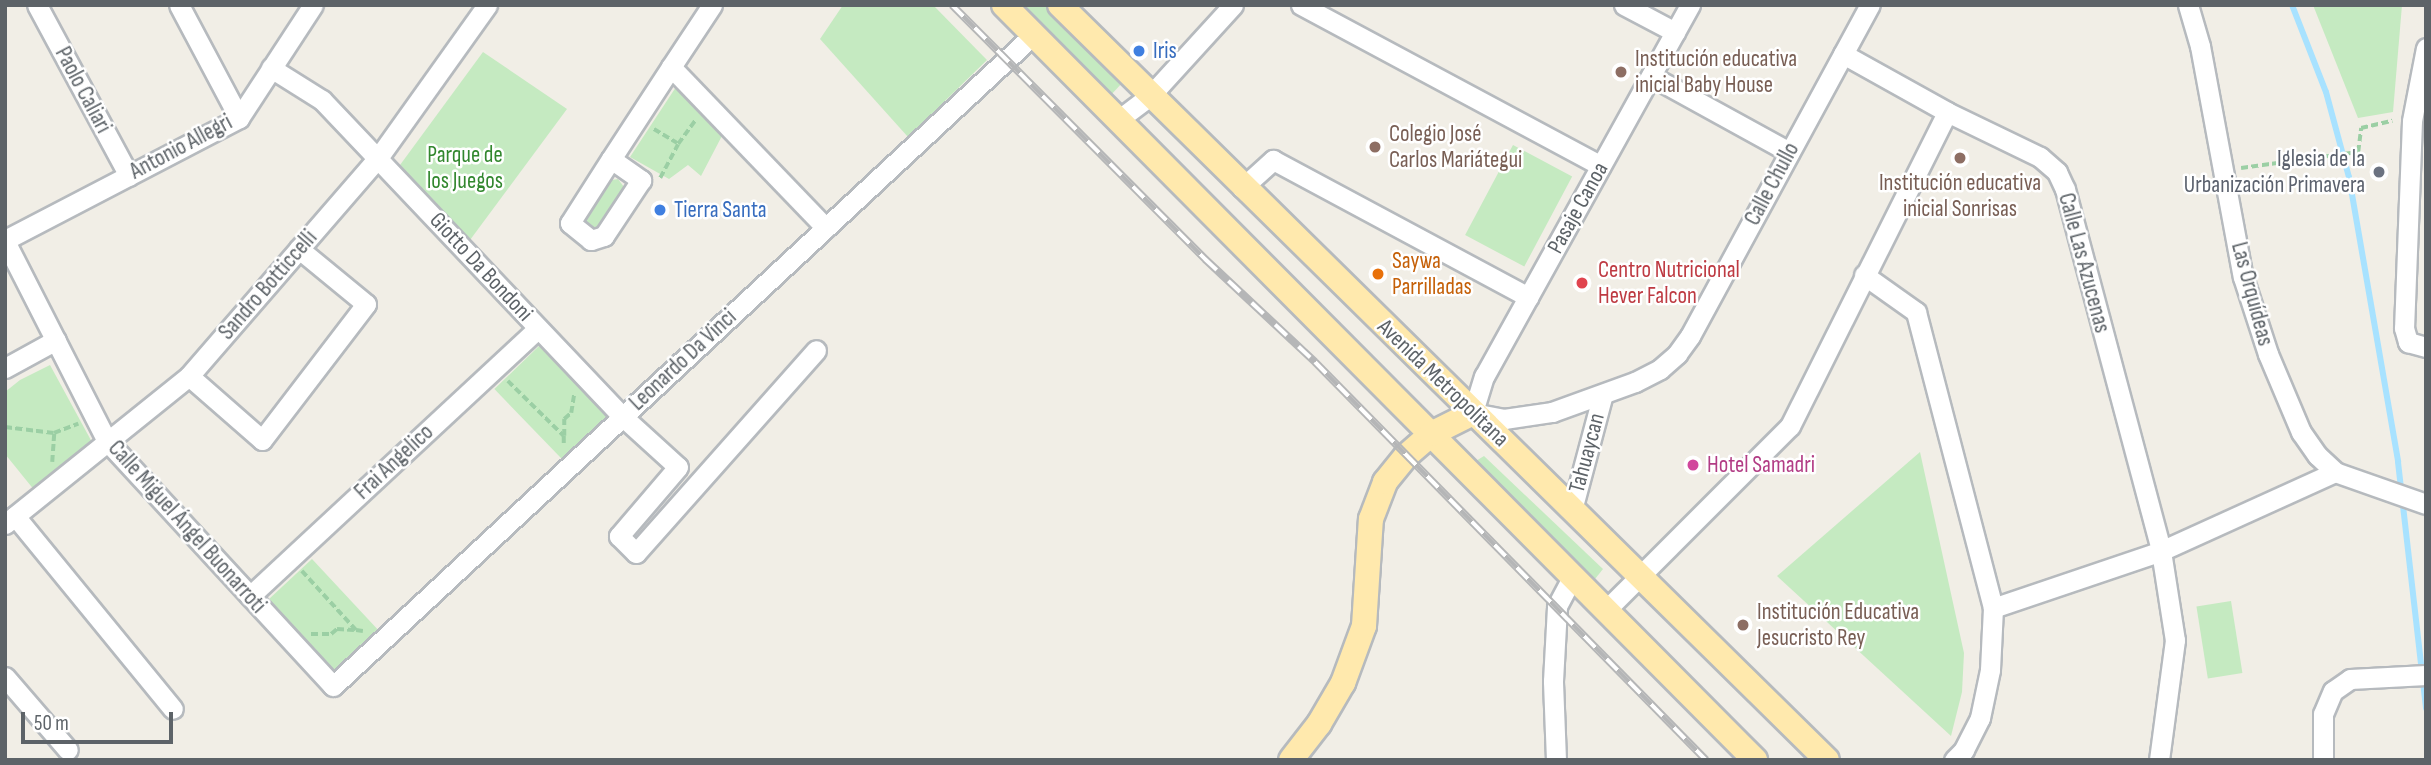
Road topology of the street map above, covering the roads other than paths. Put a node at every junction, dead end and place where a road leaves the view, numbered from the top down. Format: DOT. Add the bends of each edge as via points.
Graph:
graph roads {
  1 [pos="37,5"];
  2 [pos="179,5"];
  3 [pos="313,5"];
  4 [pos="487,5"];
  5 [pos="712,5"];
  6 [pos="1004,5"];
  7 [pos="1060,5"];
  8 [pos="1233,5"];
  9 [pos="1301,5"];
  10 [pos="1624,5"];
  11 [pos="1690,5"];
  12 [pos="1870,5"];
  13 [pos="2189,5"];
  14 [pos="1675,32"];
  15 [pos="1033,35"];
  16 [pos="2426,48"];
  17 [pos="1843,54"];
  18 [pos="671,67"];
  19 [pos="271,68"];
  20 [pos="1651,76"];
  21 [pos="1150,96"];
  22 [pos="1947,113"];
  23 [pos="239,118"];
  24 [pos="1118,120"];
  25 [pos="1789,152"];
  26 [pos="378,158"];
  27 [pos="611,159"];
  28 [pos="1601,166"];
  29 [pos="129,176"];
  30 [pos="1242,187"];
  31 [pos="826,228"];
  32 [pos="5,240"];
  33 [pos="299,249"];
  34 [pos="1864,275"];
  35 [pos="1529,297"];
  36 [pos="538,328"];
  37 [pos="56,340"];
  38 [pos="2426,347"];
  39 [pos="816,351"];
  40 [pos="5,368"];
  41 [pos="189,376"];
  42 [pos="1602,397"];
  43 [pos="1473,413"];
  44 [pos="622,417"];
  45 [pos="1431,434"];
  46 [pos="108,441"];
  47 [pos="2335,472"];
  48 [pos="2422,504"];
  49 [pos="1572,510"];
  50 [pos="10,520"];
  51 [pos="2161,551"];
  52 [pos="1639,575"];
  53 [pos="1573,578"];
  54 [pos="250,596"];
  55 [pos="1993,608"];
  56 [pos="1606,610"];
  57 [pos="2416,675"];
  58 [pos="5,677"];
  59 [pos="333,686"];
  60 [pos="173,709"];
  61 [pos="68,750"];
  62 [pos="1291,760"];
  63 [pos="1556,760"];
  64 [pos="1755,760"];
  65 [pos="1827,760"];
  66 [pos="1954,760"];
  67 [pos="2159,760"];
  68 [pos="2323,760"];
  1 -- 29 [label="street, Paolo Caliari"];
  2 -- 23 [label="street"];
  3 -- 19 [label="street, Antonio Allegri"];
  4 -- 26 [label="street, Sandro Botticcelli"];
  5 -- 18 [label="street"];
  6 -- 15 [label="main road, Avenida Metropolitana"];
  7 -- 21 [label="main road, Avenida Metropolitana"];
  8 -- 21 [label="street"];
  9 -- 28 [label="street"];
  10 -- 14 [label="street"];
  11 -- 14 [label="street, Pasaje Canoa"];
  12 -- 17 [label="street, Calle Chullo"];
  13 -- 47 [label="street, Las Orquídeas" via="2243,277 2268,354 2301,432"];
  14 -- 20 [label="street, Pasaje Canoa"];
  15 -- 24 [label="main road, Avenida Metropolitana"];
  15 -- 31 [label="street, Leonardo Da Vinci"];
  16 -- 38 [label="street" via="2412,121 2404,328 2408,342"];
  17 -- 22 [label="street, Calle Las Azucenas"];
  17 -- 25 [label="street, Calle Chullo"];
  18 -- 27 [label="street"];
  18 -- 31 [label="street"];
  19 -- 23 [label="street, Antonio Allegri"];
  19 -- 26 [label="street, Giotto Da Bondoni" via="322,100"];
  20 -- 25 [label="street"];
  20 -- 28 [label="street, Pasaje Canoa"];
  21 -- 24 [label="street"];
  21 -- 30 [label="main road, Avenida Metropolitana"];
  22 -- 34 [label="street"];
  22 -- 51 [label="street, Calle Las Azucenas" via="2040,157 2061,180"];
  23 -- 29 [label="street, Antonio Allegri"];
  24 -- 45 [label="main road, Avenida Metropolitana"];
  25 -- 42 [label="street, Calle Chullo" via="1677,354 1660,369"];
  26 -- 33 [label="street, Sandro Botticcelli"];
  26 -- 36 [label="street, Giotto Da Bondoni"];
  28 -- 35 [label="street, Pasaje Canoa"];
  29 -- 32 [label="street, Antonio Allegri"];
  30 -- 35 [label="street" via="1273,160"];
  30 -- 43 [label="main road, Avenida Metropolitana"];
  31 -- 44 [label="street, Leonardo Da Vinci"];
  32 -- 37 [label="street, Calle Miguel Ángel Buonarroti"];
  33 -- 41 [label="street, Sandro Botticcelli"];
  33 -- 41 [label="street" via="366,303 262,440"];
  34 -- 52 [label="street" via="1790,426"];
  34 -- 55 [label="street" via="1916,312"];
  35 -- 43 [label="street, Pasaje Canoa" via="1484,376"];
  36 -- 44 [label="street, Giotto Da Bondoni"];
  36 -- 54 [label="street, Frai Angelico"];
  37 -- 40 [label="street"];
  37 -- 46 [label="street, Calle Miguel Ángel Buonarroti"];
  39 -- 44 [label="street, Giotto Da Bondoni" via="636,553 619,536 678,467"];
  41 -- 46 [label="street, Sandro Botticcelli"];
  42 -- 43 [label="street, Calle Chullo" via="1552,412 1504,419"];
  42 -- 49 [label="street, Tahuaycan"];
  43 -- 45 [label="main road"];
  43 -- 49 [label="main road, Avenida Metropolitana"];
  44 -- 59 [label="street, Leonardo Da Vinci"];
  45 -- 53 [label="main road, Avenida Metropolitana"];
  45 -- 62 [label="main road" via="1385,482 1371,519 1364,626 1343,682"];
  46 -- 50 [label="street, Sandro Botticcelli"];
  46 -- 54 [label="street, Calle Miguel Ángel Buonarroti"];
  47 -- 48 [label="street, Las Orquídeas"];
  47 -- 51 [label="street"];
  49 -- 52 [label="main road, Avenida Metropolitana"];
  50 -- 60 [label="street"];
  51 -- 55 [label="street"];
  51 -- 67 [label="street, Calle Las Azucenas" via="2175,640"];
  52 -- 56 [label="street"];
  52 -- 65 [label="main road, Avenida Metropolitana"];
  53 -- 56 [label="main road, Avenida Metropolitana"];
  53 -- 63 [label="street" via="1557,606 1553,681"];
  54 -- 59 [label="street, Calle Miguel Ángel Buonarroti"];
  55 -- 66 [label="street" via="1990,670 1980,718"];
  56 -- 64 [label="main road, Avenida Metropolitana"];
  57 -- 68 [label="street" via="2350,679 2333,691 2323,714"];
  58 -- 61 [label="street"];
}
